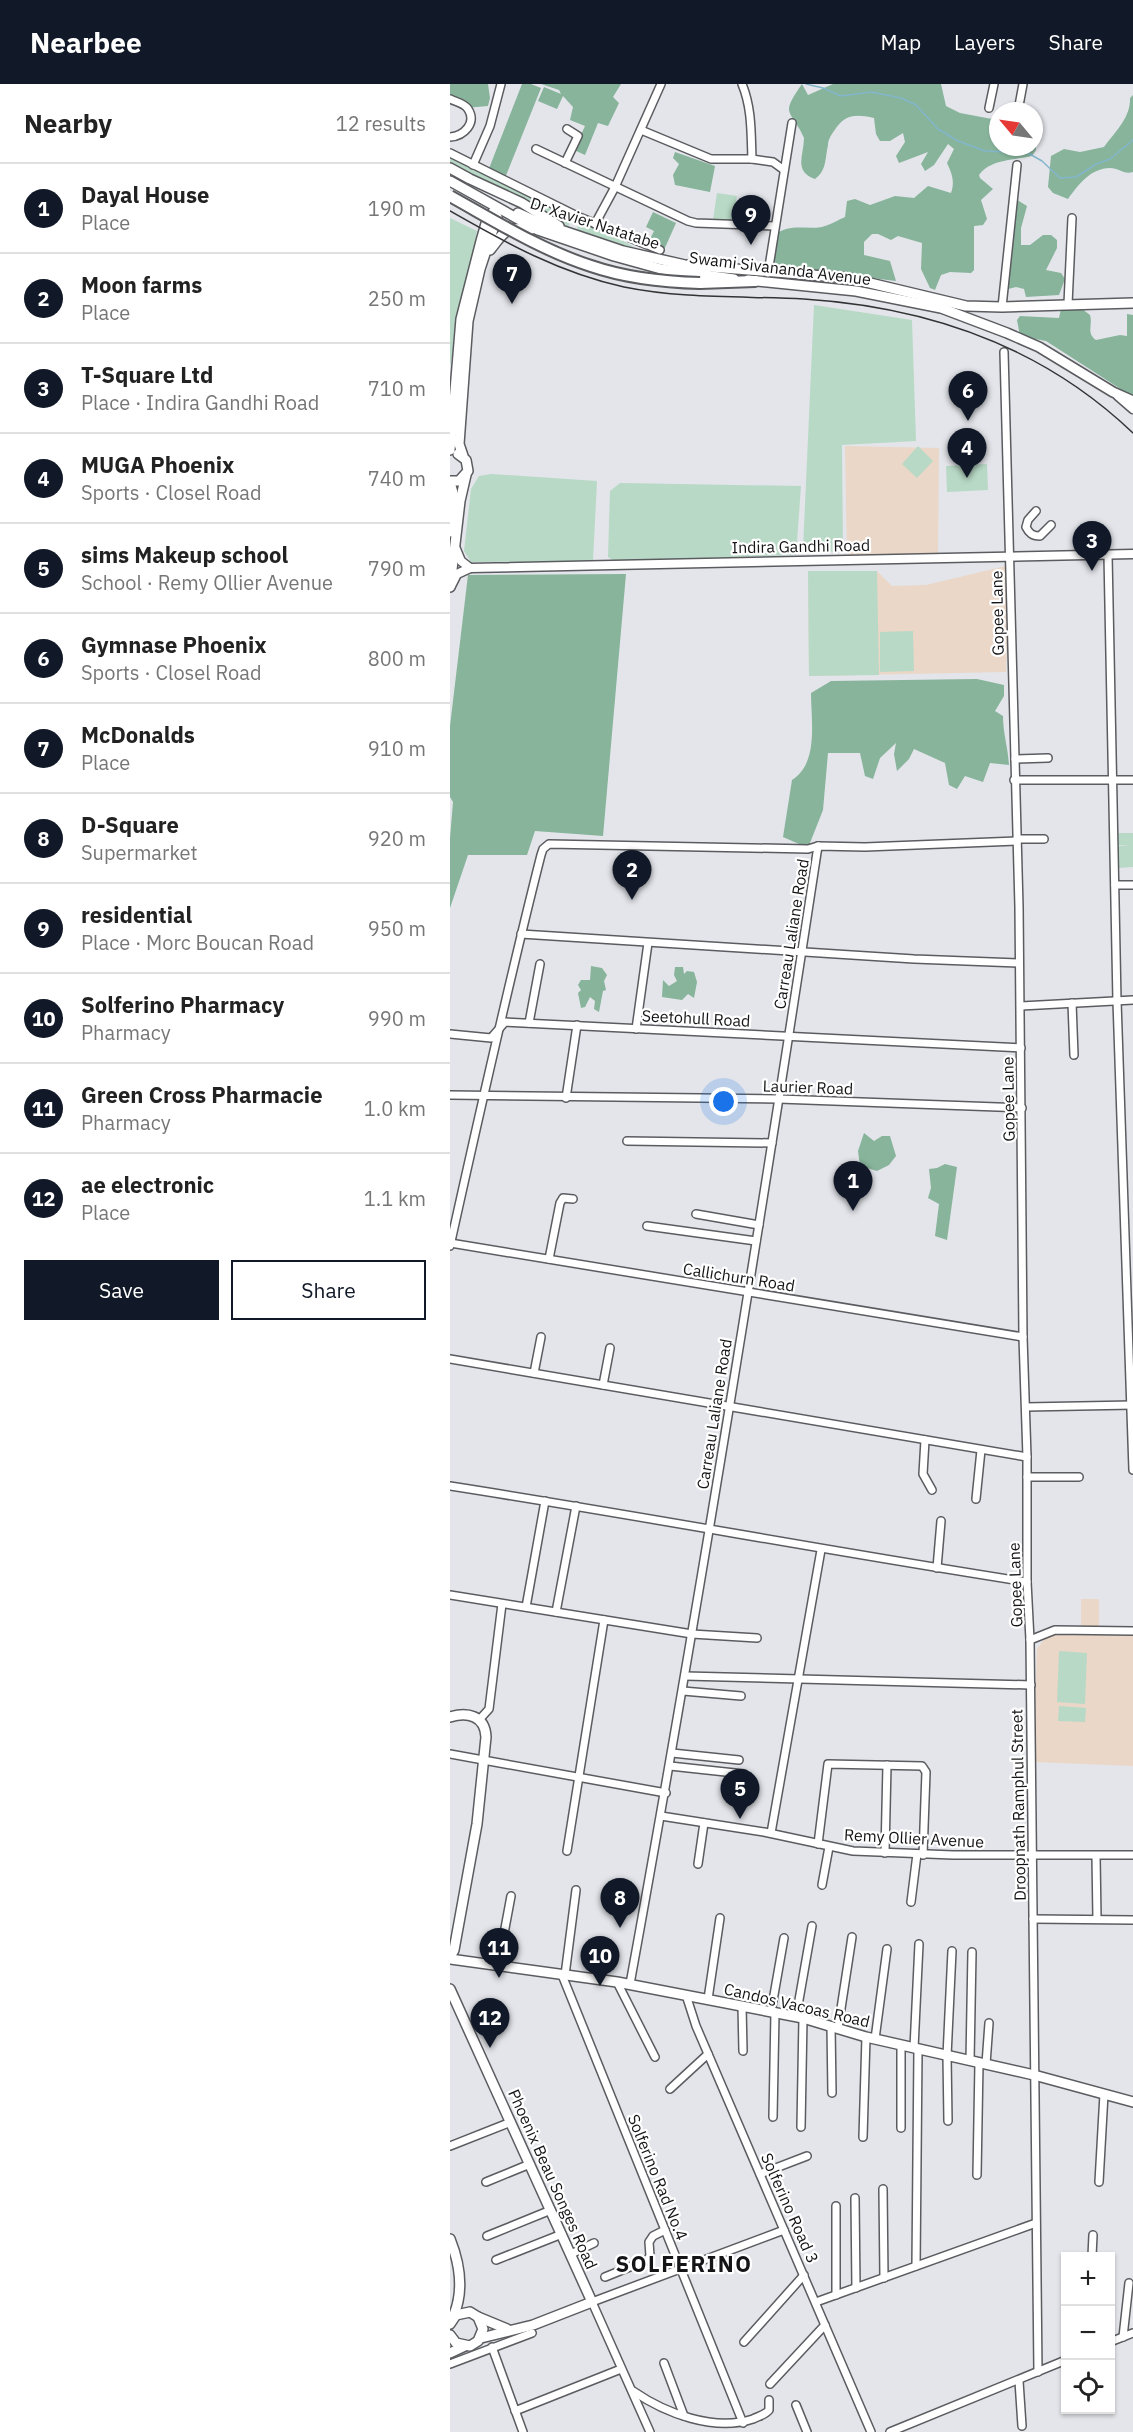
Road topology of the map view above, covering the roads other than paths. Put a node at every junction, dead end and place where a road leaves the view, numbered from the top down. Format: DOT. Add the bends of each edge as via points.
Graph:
graph roads {
  1 [pos="501,84"];
  2 [pos="661,84"];
  3 [pos="742,84"];
  4 [pos="994,84"];
  5 [pos="1023,84"];
  6 [pos="450,99"];
  7 [pos="990,102"];
  8 [pos="1020,102"];
  9 [pos="792,123"];
  10 [pos="567,129"];
  11 [pos="641,130"];
  12 [pos="450,137"];
  13 [pos="536,149"];
  14 [pos="450,153"];
  15 [pos="752,159"];
  16 [pos="565,163"];
  17 [pos="473,165"];
  18 [pos="1017,165"];
  19 [pos="450,168"];
  20 [pos="784,170"];
  21 [pos="450,174"];
  22 [pos="450,181"];
  23 [pos="615,188"];
  24 [pos="468,192"];
  25 [pos="450,196"];
  26 [pos="492,200"];
  27 [pos="497,208"];
  28 [pos="509,208"];
  29 [pos="1072,218"];
  30 [pos="596,224"];
  31 [pos="774,226"];
  32 [pos="538,230"];
  33 [pos="568,232"];
  34 [pos="481,241"];
  35 [pos="660,250"];
  36 [pos="486,254"];
  37 [pos="768,273"];
  38 [pos="755,281"];
  39 [pos="1133,303"];
  40 [pos="1068,304"];
  41 [pos="1002,307"];
  42 [pos="1004,352"];
  43 [pos="455,378"];
  44 [pos="1113,392"];
  45 [pos="1133,401"];
  46 [pos="450,406"];
  47 [pos="1133,410"];
  48 [pos="450,452"];
  49 [pos="463,456"];
  50 [pos="466,475"];
  51 [pos="450,483"];
  52 [pos="1036,511"];
  53 [pos="1051,525"];
  54 [pos="450,532"];
  55 [pos="456,549"];
  56 [pos="1133,554"];
  57 [pos="1108,555"];
  58 [pos="1010,557"];
  59 [pos="471,568"];
  60 [pos="450,588"];
  61 [pos="1015,759"];
  62 [pos="1048,759"];
  63 [pos="1014,780"];
  64 [pos="1113,780"];
  65 [pos="1133,780"];
  66 [pos="1044,838"];
  67 [pos="1017,840"];
  68 [pos="818,846"];
  69 [pos="1115,885"];
  70 [pos="1133,885"];
  71 [pos="521,933"];
  72 [pos="648,943"];
  73 [pos="802,951"];
  74 [pos="1019,963"];
  75 [pos="540,964"];
  76 [pos="1117,1000"];
  77 [pos="1133,1000"];
  78 [pos="1072,1003"];
  79 [pos="1021,1006"];
  80 [pos="529,1023"];
  81 [pos="577,1025"];
  82 [pos="636,1029"];
  83 [pos="498,1030"];
  84 [pos="450,1034"];
  85 [pos="789,1036"];
  86 [pos="1021,1048"];
  87 [pos="1074,1055"];
  88 [pos="450,1095"];
  89 [pos="482,1096"];
  90 [pos="566,1098"];
  91 [pos="779,1099"];
  92 [pos="1022,1108"];
  93 [pos="627,1141"];
  94 [pos="772,1143"];
  95 [pos="573,1198"];
  96 [pos="696,1214"];
  97 [pos="759,1225"];
  98 [pos="647,1226"];
  99 [pos="756,1241"];
  100 [pos="450,1244"];
  101 [pos="549,1259"];
  102 [pos="747,1292"];
  103 [pos="541,1337"];
  104 [pos="1023,1337"];
  105 [pos="610,1348"];
  106 [pos="450,1359"];
  107 [pos="534,1373"];
  108 [pos="603,1385"];
  109 [pos="1132,1405"];
  110 [pos="730,1407"];
  111 [pos="1026,1407"];
  112 [pos="925,1440"];
  113 [pos="981,1450"];
  114 [pos="1027,1457"];
  115 [pos="1133,1470"];
  116 [pos="1079,1477"];
  117 [pos="1027,1478"];
  118 [pos="450,1486"];
  119 [pos="932,1490"];
  120 [pos="976,1499"];
  121 [pos="545,1501"];
  122 [pos="576,1506"];
  123 [pos="941,1521"];
  124 [pos="709,1530"];
  125 [pos="821,1550"];
  126 [pos="937,1568"];
  127 [pos="1027,1582"];
  128 [pos="450,1595"];
  129 [pos="502,1604"];
  130 [pos="526,1607"];
  131 [pos="556,1612"];
  132 [pos="604,1620"];
  133 [pos="1133,1632"];
  134 [pos="692,1634"];
  135 [pos="757,1638"];
  136 [pos="1030,1640"];
  137 [pos="686,1676"];
  138 [pos="799,1680"];
  139 [pos="1030,1685"];
  140 [pos="683,1691"];
  141 [pos="741,1696"];
  142 [pos="450,1718"];
  143 [pos="479,1720"];
  144 [pos="450,1754"];
  145 [pos="672,1754"];
  146 [pos="484,1760"];
  147 [pos="739,1760"];
  148 [pos="888,1765"];
  149 [pos="670,1766"];
  150 [pos="744,1774"];
  151 [pos="578,1778"];
  152 [pos="666,1793"];
  153 [pos="661,1816"];
  154 [pos="704,1823"];
  155 [pos="771,1833"];
  156 [pos="818,1844"];
  157 [pos="829,1847"];
  158 [pos="567,1851"];
  159 [pos="885,1853"];
  160 [pos="920,1854"];
  161 [pos="1133,1855"];
  162 [pos="1032,1856"];
  163 [pos="1096,1856"];
  164 [pos="698,1864"];
  165 [pos="822,1885"];
  166 [pos="576,1890"];
  167 [pos="511,1896"];
  168 [pos="911,1902"];
  169 [pos="720,1918"];
  170 [pos="1033,1919"];
  171 [pos="1097,1919"];
  172 [pos="1133,1920"];
  173 [pos="812,1926"];
  174 [pos="852,1937"];
  175 [pos="784,1938"];
  176 [pos="919,1944"];
  177 [pos="887,1949"];
  178 [pos="952,1952"];
  179 [pos="972,1952"];
  180 [pos="450,1958"];
  181 [pos="498,1966"];
  182 [pos="563,1975"];
  183 [pos="617,1982"];
  184 [pos="630,1984"];
  185 [pos="450,1989"];
  186 [pos="686,1995"];
  187 [pos="708,1999"];
  188 [pos="742,2006"];
  189 [pos="773,2012"];
  190 [pos="799,2018"];
  191 [pos="989,2023"];
  192 [pos="834,2027"];
  193 [pos="870,2038"];
  194 [pos="901,2045"];
  195 [pos="916,2049"];
  196 [pos="743,2051"];
  197 [pos="708,2054"];
  198 [pos="947,2056"];
  199 [pos="655,2057"];
  200 [pos="978,2062"];
  201 [pos="1034,2075"];
  202 [pos="670,2089"];
  203 [pos="832,2093"];
  204 [pos="1104,2094"];
  205 [pos="1133,2102"];
  206 [pos="773,2117"];
  207 [pos="948,2121"];
  208 [pos="511,2122"];
  209 [pos="801,2127"];
  210 [pos="901,2128"];
  211 [pos="863,2137"];
  212 [pos="450,2146"];
  213 [pos="807,2156"];
  214 [pos="530,2164"];
  215 [pos="760,2174"];
  216 [pos="977,2175"];
  217 [pos="486,2182"];
  218 [pos="1099,2182"];
  219 [pos="883,2189"];
  220 [pos="855,2198"];
  221 [pos="836,2206"];
  222 [pos="551,2210"];
  223 [pos="1036,2223"];
  224 [pos="665,2230"];
  225 [pos="784,2230"];
  226 [pos="562,2234"];
  227 [pos="1093,2235"];
  228 [pos="488,2236"];
  229 [pos="450,2239"];
  230 [pos="594,2243"];
  231 [pos="1092,2252"];
  232 [pos="571,2254"];
  233 [pos="496,2260"];
  234 [pos="916,2266"];
  235 [pos="682,2270"];
  236 [pos="804,2275"];
  237 [pos="605,2277"];
  238 [pos="884,2278"];
  239 [pos="1129,2283"];
  240 [pos="856,2288"];
  241 [pos="836,2295"];
  242 [pos="592,2302"];
  243 [pos="816,2302"];
  244 [pos="478,2317"];
  245 [pos="451,2322"];
  246 [pos="825,2325"];
  247 [pos="509,2330"];
  248 [pos="1133,2332"];
  249 [pos="532,2333"];
  250 [pos="450,2335"];
  251 [pos="1123,2337"];
  252 [pos="481,2338"];
  253 [pos="1115,2340"];
  254 [pos="744,2342"];
  255 [pos="465,2346"];
  256 [pos="492,2347"];
  257 [pos="450,2353"];
  258 [pos="1061,2362"];
  259 [pos="664,2363"];
  260 [pos="450,2364"];
  261 [pos="621,2369"];
  262 [pos="1038,2372"];
  263 [pos="1019,2381"];
  264 [pos="770,2384"];
  265 [pos="631,2389"];
  266 [pos="769,2400"];
  267 [pos="796,2405"];
  268 [pos="515,2410"];
  269 [pos="684,2416"];
  270 [pos="743,2422"];
  271 [pos="1022,2426"];
  272 [pos="523,2432"];
  273 [pos="650,2432"];
  274 [pos="807,2432"];
  275 [pos="871,2432"];
  276 [pos="890,2432"];
  1 -- 17 [label="street" via="490,126"];
  2 -- 11 [label="street"];
  3 -- 15 [label="street" via="751,117"];
  4 -- 7 [label="street"];
  5 -- 8 [label="street"];
  6 -- 12 [label="street" via="467,108 470,120 468,129"];
  9 -- 20 [label="street"];
  10 -- 16 [label="street" via="578,136"];
  11 -- 15 [label="street" via="711,159"];
  11 -- 23 [label="street"];
  13 -- 16 [label="street"];
  14 -- 17 [label="street"];
  15 -- 20 [label="street" via="773,162"];
  16 -- 23 [label="street"];
  17 -- 30 [label="street"];
  18 -- 41 [label="street"];
  19 -- 33 [label="main road" via="522,203"];
  20 -- 31 [label="street"];
  21 -- 26 [label="main road, Dr Xavier Natatabe"];
  22 -- 24 [label="main road, Swami Sivananda Avenue"];
  23 -- 30 [label="street"];
  23 -- 31 [label="street" via="696,223"];
  24 -- 27 [label="main road, Swami Sivananda Avenue"];
  24 -- 34 [label="main road" via="481,210"];
  25 -- 38 [label="highway, bridge" via="545,247 591,266 635,278 700,284"];
  26 -- 27 [label="main road"];
  26 -- 28 [label="main road, Dr Xavier Natatabe"];
  27 -- 28 [label="main road"];
  27 -- 32 [label="main road, Swami Sivananda Avenue"];
  27 -- 34 [label="main road"];
  27 -- 36 [label="main road"];
  28 -- 33 [label="main road, Dr Xavier Natatabe"];
  29 -- 40 [label="street"];
  30 -- 35 [label="street"];
  31 -- 37 [label="street"];
  32 -- 36 [label="main road" via="504,231"];
  32 -- 38 [label="main road, Swami Sivananda Avenue" via="661,269"];
  33 -- 37 [label="main road, Dr Xavier Natatabe" via="659,260"];
  34 -- 43 [label="main road" via="461,319"];
  36 -- 49 [label="main road" via="468,321 459,444"];
  37 -- 41 [label="main road, Dr Xavier Natatabe" via="849,278 950,303"];
  38 -- 44 [label="main road, Swami Sivananda Avenue" via="856,291 940,308 1039,347"];
  39 -- 40 [label="main road, Dr Xavier Natatabe"];
  40 -- 41 [label="main road, Dr Xavier Natatabe"];
  42 -- 58 [label="street, Gopee Lane"];
  43 -- 46 [label="main road"];
  43 -- 48 [label="main road"];
  44 -- 45 [label="main road"];
  44 -- 47 [label="street, Swami Sivananda Avenue"];
  48 -- 49 [label="main road"];
  49 -- 50 [label="main road" via="468,464"];
  50 -- 51 [label="main road"];
  50 -- 55 [label="main road"];
  51 -- 54 [label="main road"];
  52 -- 53 [label="street" via="1028,520 1029,532 1040,536"];
  55 -- 59 [label="street" via="461,561"];
  55 -- 60 [label="main road"];
  56 -- 57 [label="street, Indira Gandhi Road"];
  57 -- 58 [label="street, Indira Gandhi Road"];
  57 -- 64 [label="street"];
  58 -- 59 [label="street, Indira Gandhi Road"];
  58 -- 61 [label="street, Gopee Lane"];
  59 -- 60 [label="street" via="457,574"];
  61 -- 62 [label="street"];
  61 -- 63 [label="street, Gopee Lane"];
  63 -- 64 [label="street"];
  63 -- 67 [label="street, Gopee Lane"];
  64 -- 65 [label="street"];
  64 -- 69 [label="street"];
  66 -- 67 [label="street"];
  67 -- 68 [label="street"];
  67 -- 74 [label="street, Gopee Lane"];
  68 -- 71 [label="street" via="778,849 549,844 541,855"];
  68 -- 73 [label="street, Carreau Laliane Road"];
  69 -- 70 [label="street"];
  69 -- 76 [label="street"];
  71 -- 72 [label="street"];
  71 -- 83 [label="street"];
  72 -- 73 [label="street"];
  72 -- 82 [label="street"];
  73 -- 74 [label="street"];
  73 -- 85 [label="street, Carreau Laliane Road"];
  74 -- 79 [label="street, Gopee Lane"];
  75 -- 80 [label="street"];
  76 -- 77 [label="street"];
  76 -- 78 [label="street"];
  76 -- 109 [label="street"];
  78 -- 79 [label="street"];
  78 -- 87 [label="street"];
  79 -- 86 [label="street, Gopee Lane"];
  80 -- 81 [label="street, Seetohull Road"];
  80 -- 83 [label="street, Seetohull Road" via="505,1022"];
  81 -- 82 [label="street, Seetohull Road"];
  81 -- 90 [label="street"];
  82 -- 85 [label="street, Seetohull Road"];
  83 -- 84 [label="street, Seetohull Road" via="491,1038"];
  83 -- 89 [label="street"];
  85 -- 86 [label="street, Seetohull Road"];
  85 -- 91 [label="street, Carreau Laliane Road"];
  86 -- 92 [label="street, Gopee Lane"];
  88 -- 89 [label="street, Laurier Road"];
  89 -- 90 [label="street, Laurier Road"];
  89 -- 100 [label="street"];
  90 -- 91 [label="street, Laurier Road"];
  91 -- 92 [label="street, Laurier Road"];
  91 -- 94 [label="street, Carreau Laliane Road"];
  92 -- 104 [label="street, Gopee Lane"];
  93 -- 94 [label="street"];
  94 -- 97 [label="street, Carreau Laliane Road"];
  95 -- 101 [label="street" via="563,1198 560,1203"];
  96 -- 97 [label="street"];
  97 -- 99 [label="street, Carreau Laliane Road"];
  98 -- 99 [label="street"];
  99 -- 102 [label="street, Carreau Laliane Road"];
  100 -- 101 [label="street, Callichurn Road"];
  101 -- 102 [label="street, Callichurn Road"];
  102 -- 104 [label="street, Callichurn Road"];
  102 -- 110 [label="street, Carreau Laliane Road"];
  103 -- 107 [label="street"];
  104 -- 111 [label="street, Gopee Lane"];
  105 -- 108 [label="street"];
  106 -- 107 [label="street"];
  107 -- 108 [label="street"];
  108 -- 110 [label="street"];
  109 -- 111 [label="street"];
  109 -- 115 [label="street"];
  110 -- 112 [label="street"];
  110 -- 124 [label="street, Carreau Laliane Road"];
  111 -- 114 [label="street, Gopee Lane"];
  112 -- 113 [label="street"];
  112 -- 119 [label="street" via="922,1474"];
  113 -- 114 [label="street"];
  113 -- 120 [label="street"];
  114 -- 117 [label="street, Gopee Lane"];
  116 -- 117 [label="street"];
  117 -- 127 [label="street, Gopee Lane"];
  118 -- 121 [label="street"];
  121 -- 122 [label="street"];
  121 -- 130 [label="street"];
  122 -- 124 [label="street"];
  122 -- 131 [label="street"];
  123 -- 126 [label="street"];
  124 -- 125 [label="street"];
  124 -- 134 [label="street, Carreau Laliane Road"];
  125 -- 126 [label="street"];
  125 -- 138 [label="street"];
  126 -- 127 [label="street"];
  127 -- 136 [label="street, Gopee Lane"];
  128 -- 129 [label="street"];
  129 -- 130 [label="street"];
  129 -- 143 [label="street" via="489,1709"];
  130 -- 131 [label="street"];
  131 -- 132 [label="street"];
  132 -- 134 [label="street"];
  132 -- 151 [label="street"];
  133 -- 136 [label="street" via="1055,1630"];
  134 -- 135 [label="street"];
  134 -- 137 [label="street, Carreau Laliane Road"];
  136 -- 139 [label="street, Droopnath Ramphul Street"];
  137 -- 138 [label="street"];
  137 -- 140 [label="street, Carreau Laliane Road"];
  138 -- 139 [label="street"];
  138 -- 155 [label="street"];
  139 -- 162 [label="street, Droopnath Ramphul Street"];
  140 -- 141 [label="street"];
  140 -- 145 [label="street, Carreau Laliane Road"];
  142 -- 143 [label="main road" via="465,1714"];
  143 -- 146 [label="main road" via="486,1732"];
  144 -- 146 [label="street"];
  145 -- 147 [label="street"];
  145 -- 149 [label="street, Carreau Laliane Road"];
  146 -- 151 [label="street"];
  146 -- 180 [label="main road" via="477,1824"];
  148 -- 156 [label="street" via="827,1766"];
  148 -- 159 [label="street"];
  148 -- 160 [label="street" via="925,1768"];
  149 -- 150 [label="street"];
  149 -- 152 [label="street, Carreau Laliane Road"];
  151 -- 152 [label="street"];
  151 -- 158 [label="street"];
  152 -- 153 [label="street, Carreau Laliane Road"];
  153 -- 154 [label="street, Remy Ollier Avenue"];
  153 -- 184 [label="street, Carreau Laliane Road"];
  154 -- 155 [label="street, Remy Ollier Avenue"];
  154 -- 164 [label="street"];
  155 -- 156 [label="street, Remy Ollier Avenue"];
  156 -- 157 [label="street, Remy Ollier Avenue"];
  157 -- 159 [label="street, Remy Ollier Avenue"];
  157 -- 165 [label="street"];
  159 -- 160 [label="street, Remy Ollier Avenue"];
  160 -- 162 [label="street, Remy Ollier Avenue"];
  160 -- 168 [label="street"];
  161 -- 163 [label="street, Remy Ollier Avenue"];
  162 -- 163 [label="street, Remy Ollier Avenue"];
  162 -- 170 [label="street, Droopnath Ramphul Street"];
  163 -- 171 [label="street"];
  166 -- 182 [label="street"];
  167 -- 181 [label="street"];
  169 -- 187 [label="street"];
  170 -- 171 [label="street"];
  170 -- 201 [label="street, Droopnath Ramphul Street"];
  171 -- 172 [label="street"];
  173 -- 190 [label="street"];
  174 -- 192 [label="street"];
  175 -- 189 [label="street"];
  176 -- 195 [label="street"];
  177 -- 193 [label="street"];
  178 -- 198 [label="street"];
  179 -- 200 [label="street"];
  180 -- 181 [label="main road, Candos Vacoas Road"];
  181 -- 182 [label="main road, Candos Vacoas Road"];
  182 -- 183 [label="main road, Candos Vacoas Road"];
  182 -- 224 [label="street, Solferino Rad No.4"];
  183 -- 184 [label="main road, Candos Vacoas Road"];
  183 -- 199 [label="street"];
  184 -- 186 [label="main road, Candos Vacoas Road"];
  185 -- 208 [label="main road, Phoenix Beau Songes Road"];
  186 -- 187 [label="main road, Candos Vacoas Road"];
  186 -- 197 [label="street, Solferino Road 3"];
  187 -- 188 [label="main road, Candos Vacoas Road"];
  188 -- 189 [label="main road, Candos Vacoas Road"];
  188 -- 196 [label="street"];
  189 -- 190 [label="main road, Candos Vacoas Road"];
  189 -- 206 [label="street"];
  190 -- 192 [label="main road, Candos Vacoas Road"];
  190 -- 209 [label="street"];
  191 -- 200 [label="street"];
  192 -- 193 [label="main road, Candos Vacoas Road"];
  192 -- 203 [label="street"];
  193 -- 194 [label="main road, Candos Vacoas Road"];
  193 -- 211 [label="street"];
  194 -- 195 [label="main road, Candos Vacoas Road"];
  194 -- 210 [label="street"];
  195 -- 198 [label="main road, Candos Vacoas Road"];
  195 -- 234 [label="street"];
  197 -- 202 [label="street"];
  197 -- 215 [label="street, Solferino Road 3"];
  198 -- 200 [label="main road, Candos Vacoas Road"];
  198 -- 207 [label="street"];
  200 -- 201 [label="main road, Candos Vacoas Road"];
  200 -- 216 [label="street"];
  201 -- 204 [label="main road, Candos Vacoas Road"];
  201 -- 223 [label="street, Droopnath Ramphul Street"];
  204 -- 205 [label="main road, Candos Vacoas Road"];
  204 -- 218 [label="street"];
  208 -- 212 [label="street"];
  208 -- 214 [label="main road, Phoenix Beau Songes Road"];
  213 -- 215 [label="street"];
  214 -- 217 [label="street"];
  214 -- 222 [label="main road, Phoenix Beau Songes Road"];
  215 -- 225 [label="street, Solferino Road 3"];
  219 -- 238 [label="street"];
  220 -- 240 [label="street"];
  221 -- 241 [label="street"];
  222 -- 226 [label="main road, Phoenix Beau Songes Road"];
  222 -- 228 [label="street"];
  223 -- 234 [label="street"];
  223 -- 262 [label="street, Droopnath Ramphul Street"];
  224 -- 235 [label="street, Solferino Rad No.4"];
  224 -- 237 [label="street" via="651,2238 647,2260"];
  225 -- 235 [label="street"];
  225 -- 236 [label="street, Solferino Road 3"];
  226 -- 232 [label="main road, Phoenix Beau Songes Road"];
  226 -- 233 [label="street"];
  227 -- 231 [label="street"];
  229 -- 245 [label="main road" via="458,2270 459,2302"];
  230 -- 232 [label="street"];
  232 -- 242 [label="main road, Phoenix Beau Songes Road"];
  234 -- 238 [label="street"];
  235 -- 242 [label="street"];
  235 -- 270 [label="street, Solferino Rad No.4"];
  236 -- 243 [label="street, Solferino Road 3"];
  236 -- 254 [label="street"];
  238 -- 240 [label="street"];
  239 -- 251 [label="street"];
  240 -- 241 [label="street"];
  241 -- 243 [label="street"];
  242 -- 247 [label="main road"];
  242 -- 261 [label="street"];
  243 -- 246 [label="street, Solferino Road 3"];
  244 -- 245 [label="main road" via="465,2312"];
  244 -- 247 [label="main road"];
  244 -- 252 [label="main road"];
  246 -- 264 [label="street"];
  246 -- 275 [label="street, Solferino Road 3"];
  247 -- 252 [label="main road"];
  248 -- 251 [label="street"];
  249 -- 256 [label="street"];
  250 -- 255 [label="main road"];
  251 -- 253 [label="street"];
  252 -- 255 [label="main road"];
  255 -- 257 [label="main road"];
  256 -- 260 [label="street"];
  256 -- 268 [label="street"];
  258 -- 262 [label="street"];
  259 -- 269 [label="street"];
  261 -- 265 [label="street"];
  261 -- 268 [label="street"];
  262 -- 263 [label="street"];
  263 -- 271 [label="street"];
  263 -- 276 [label="street"];
  265 -- 269 [label="street"];
  265 -- 273 [label="street"];
  266 -- 270 [label="street" via="767,2412"];
  267 -- 274 [label="street"];
  268 -- 272 [label="street"];
  269 -- 270 [label="street" via="730,2425"];
}
